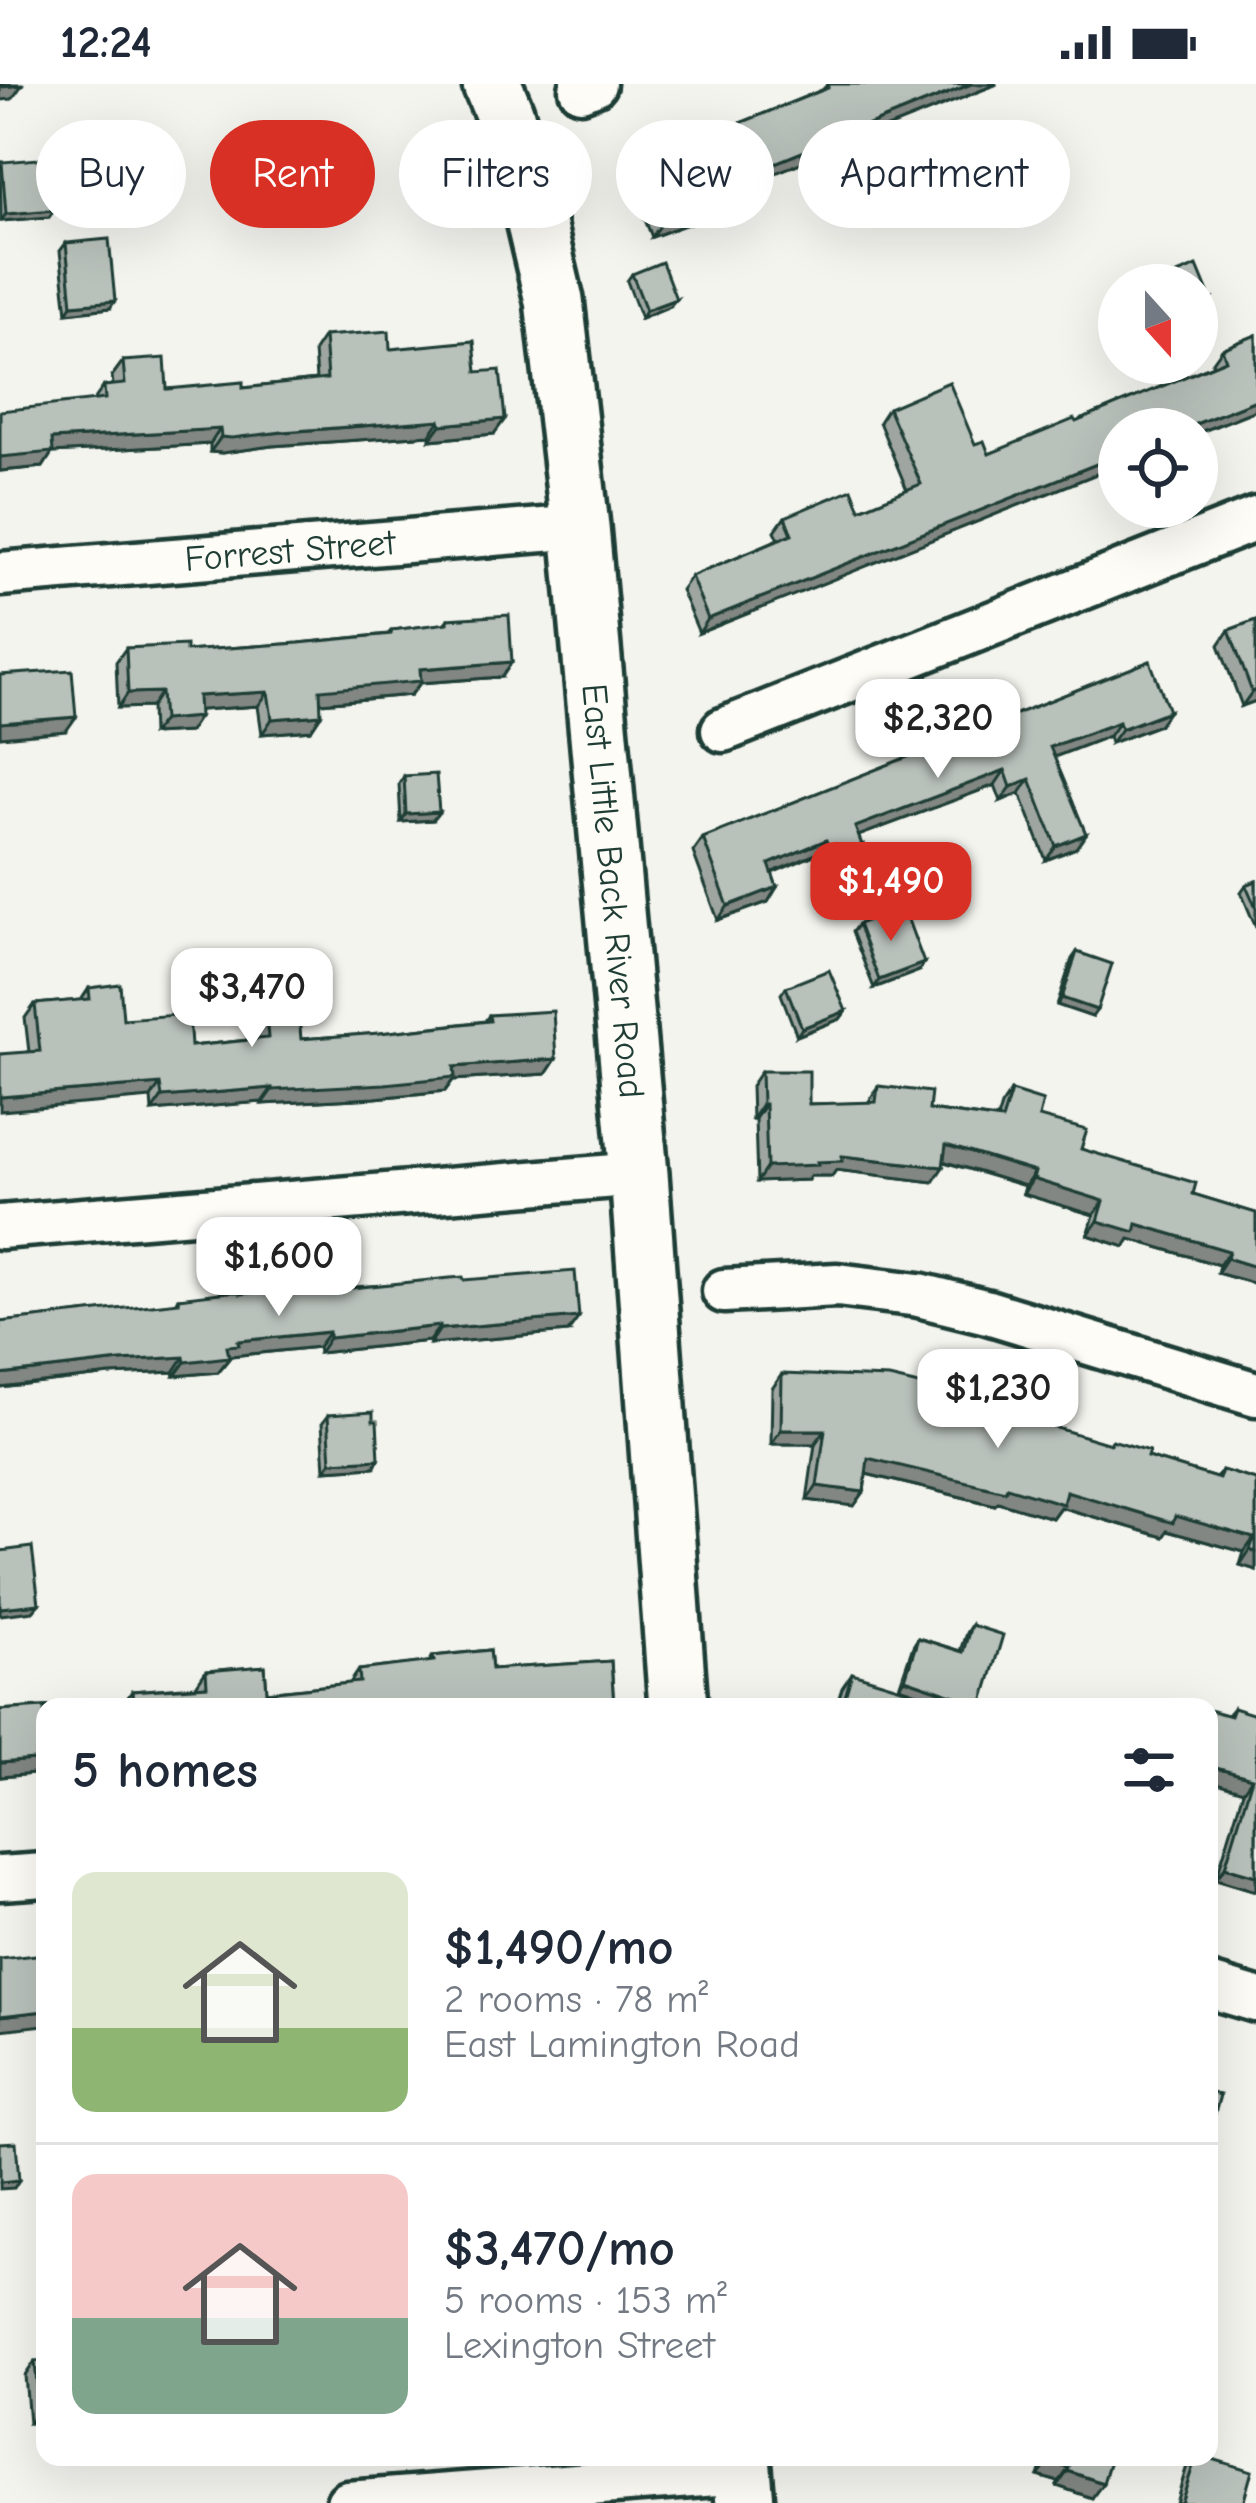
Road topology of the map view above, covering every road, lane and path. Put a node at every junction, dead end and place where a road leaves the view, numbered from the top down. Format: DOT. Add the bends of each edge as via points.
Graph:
graph roads {
  1 [pos="492,84"];
  2 [pos="1256,519"];
  3 [pos="580,527"];
  4 [pos="0,574"];
  5 [pos="723,730"];
  6 [pos="639,1174"];
  7 [pos="0,1227"];
  8 [pos="724,1291"];
  9 [pos="1256,1394"];
  10 [pos="677,1698"];
  11 [pos="36,1876"];
  12 [pos="0,1878"];
  13 [pos="1218,1989"];
  14 [pos="1256,2000"];
  15 [pos="743,2477"];
  16 [pos="348,2503"];
  1 -- 3 [label="street, East Little Back River Road" via="554,300"];
  2 -- 5 [label="street"];
  3 -- 4 [label="street, Forrest Street"];
  3 -- 6 [label="street, East Little Back River Road"];
  6 -- 7 [label="street"];
  6 -- 10 [label="street, East Little Back River Road"];
  8 -- 9 [label="street" via="837,1285 919,1295"];
  11 -- 12 [label="street"];
  13 -- 14 [label="street"];
  15 -- 16 [label="street"];
}
